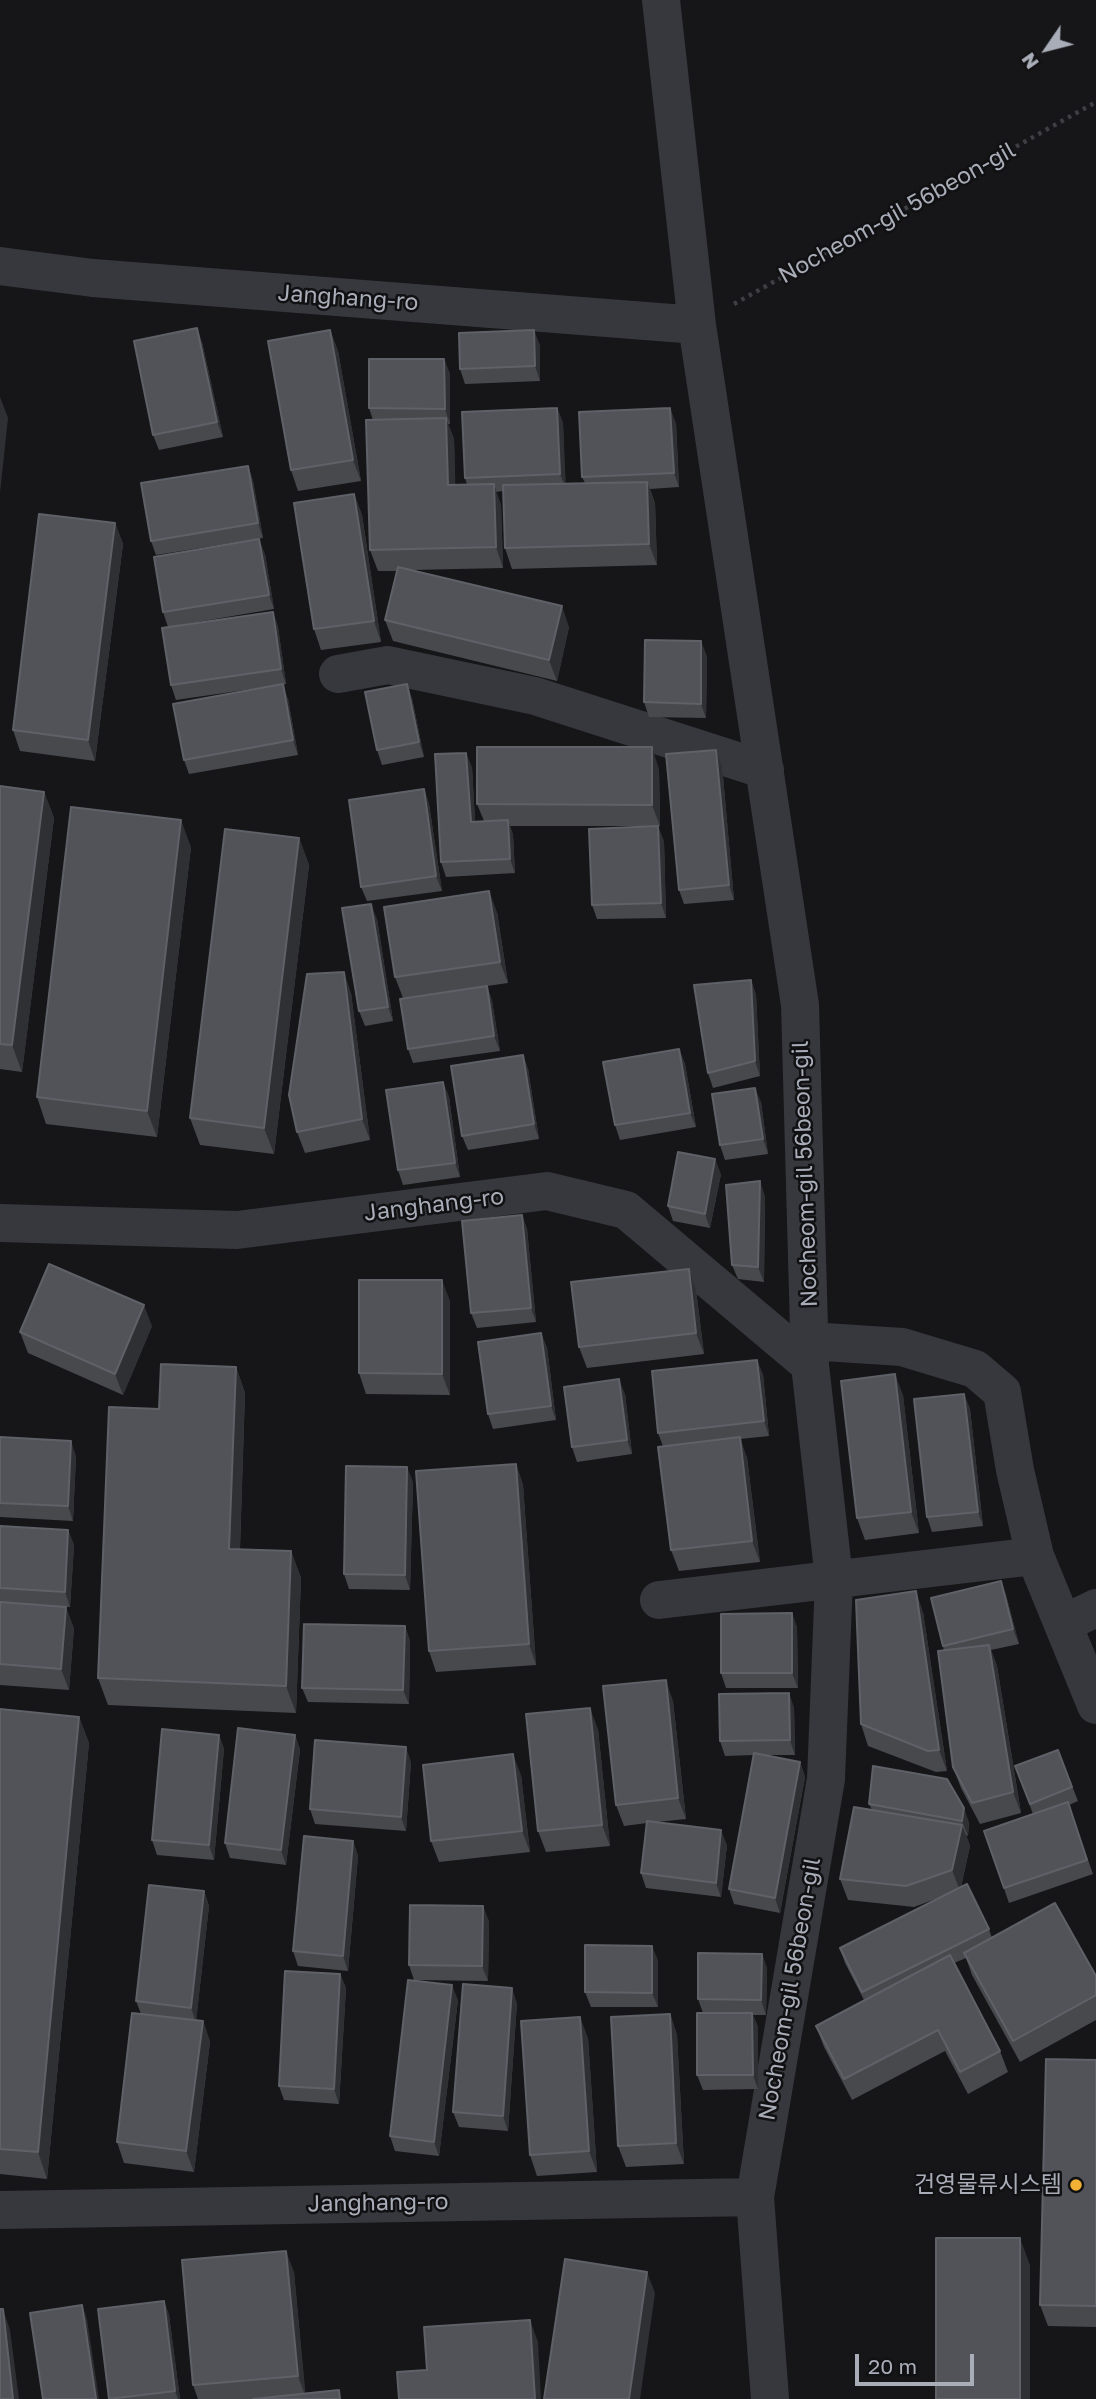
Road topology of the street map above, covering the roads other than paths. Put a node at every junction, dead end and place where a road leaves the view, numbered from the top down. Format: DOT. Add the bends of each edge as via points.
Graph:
graph roads {
  1 [pos="661,0"];
  2 [pos="0,265"];
  3 [pos="697,325"];
  4 [pos="338,674"];
  5 [pos="765,771"];
  6 [pos="0,1223"];
  7 [pos="810,1353"];
  8 [pos="1035,1556"];
  9 [pos="834,1579"];
  10 [pos="659,1600"];
  11 [pos="1080,1616"];
  12 [pos="1096,1705"];
  13 [pos="755,2197"];
  14 [pos="0,2210"];
  15 [pos="770,2399"];
  1 -- 3 [label="street, Nocheom-gil 56beon-gil"];
  2 -- 3 [label="street, Janghang-ro" via="93,278"];
  3 -- 5 [label="street, Nocheom-gil 56beon-gil"];
  4 -- 5 [label="street" via="388,665 536,696"];
  5 -- 7 [label="street, Nocheom-gil 56beon-gil" via="800,1006"];
  6 -- 7 [label="street, Janghang-ro" via="237,1230 547,1191 626,1210"];
  7 -- 8 [label="street" via="902,1347 975,1369 1002,1392"];
  7 -- 9 [label="street, Nocheom-gil 56beon-gil"];
  8 -- 9 [label="street"];
  8 -- 11 [label="street"];
  9 -- 10 [label="street"];
  9 -- 13 [label="street, Nocheom-gil 56beon-gil" via="825,1779"];
  11 -- 12 [label="street"];
  13 -- 14 [label="street, Janghang-ro"];
  13 -- 15 [label="street, Nocheom-gil 56beon-gil"];
}
